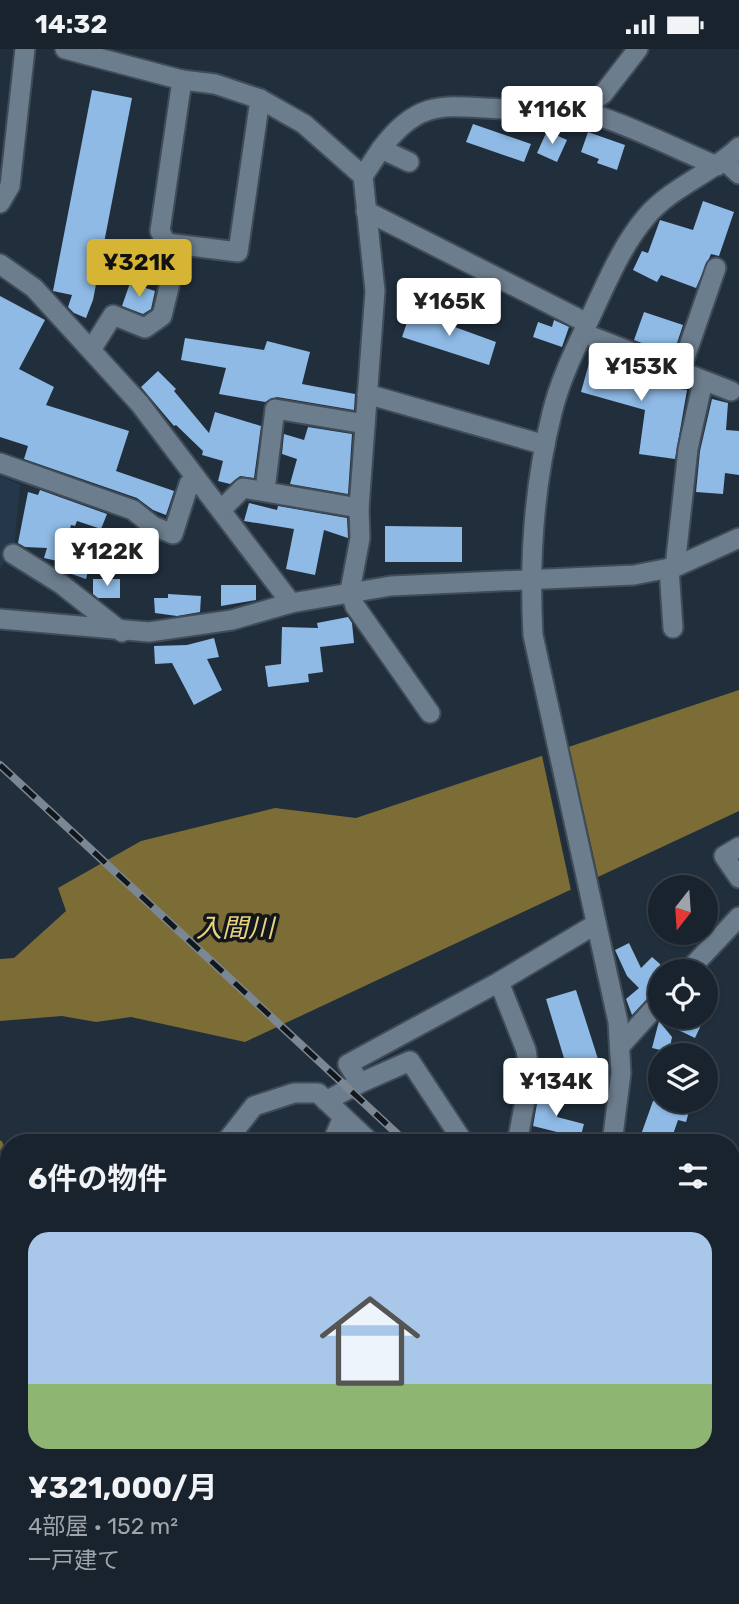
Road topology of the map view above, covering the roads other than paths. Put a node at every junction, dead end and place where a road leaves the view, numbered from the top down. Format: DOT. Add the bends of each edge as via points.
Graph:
graph roads {
  1 [pos="25,49"];
  2 [pos="65,49"];
  3 [pos="638,49"];
  4 [pos="182,81"];
  5 [pos="260,99"];
  6 [pos="580,110"];
  7 [pos="381,149"];
  8 [pos="409,162"];
  9 [pos="730,162"];
  10 [pos="363,176"];
  11 [pos="0,203"];
  12 [pos="366,211"];
  13 [pos="179,246"];
  14 [pos="0,264"];
  15 [pos="716,268"];
  16 [pos="585,328"];
  17 [pos="91,350"];
  18 [pos="680,372"];
  19 [pos="703,381"];
  20 [pos="731,391"];
  21 [pos="367,394"];
  22 [pos="365,424"];
  23 [pos="545,445"];
  24 [pos="0,463"];
  25 [pos="197,479"];
  26 [pos="265,490"];
  27 [pos="359,508"];
  28 [pos="221,510"];
  29 [pos="739,538"];
  30 [pos="13,554"];
  31 [pos="672,567"];
  32 [pos="530,580"];
  33 [pos="350,591"];
  34 [pos="292,603"];
  35 [pos="0,619"];
  36 [pos="673,628"];
  37 [pos="122,632"];
  38 [pos="430,713"];
  39 [pos="739,847"];
  40 [pos="739,878"];
  41 [pos="595,917"];
  42 [pos="739,917"];
  43 [pos="699,959"];
  44 [pos="499,982"];
  45 [pos="648,1015"];
  46 [pos="621,1045"];
  47 [pos="360,1083"];
  48 [pos="326,1101"];
  49 [pos="343,1117"];
  50 [pos="232,1134"];
  51 [pos="336,1134"];
  52 [pos="361,1134"];
  53 [pos="458,1134"];
  54 [pos="519,1134"];
  55 [pos="613,1134"];
  1 -- 11 [label="street" via="10,186"];
  2 -- 4 [label="street"];
  3 -- 6 [label="street" via="603,94"];
  4 -- 5 [label="street" via="215,84"];
  4 -- 13 [label="street" via="160,231 166,243"];
  5 -- 10 [label="street" via="304,124"];
  5 -- 13 [label="street" via="238,252"];
  6 -- 7 [label="street" via="544,104 510,109 444,105 411,117"];
  6 -- 9 [label="street"];
  7 -- 8 [label="street"];
  7 -- 10 [label="street"];
  9 -- 16 [label="street" via="659,202 645,218 628,241"];
  10 -- 12 [label="street"];
  12 -- 16 [label="street"];
  12 -- 21 [label="street" via="375,291"];
  13 -- 17 [label="street" via="162,316 145,328 113,315"];
  14 -- 17 [label="street" via="34,288"];
  15 -- 18 [label="street"];
  16 -- 18 [label="street"];
  16 -- 23 [label="street" via="564,373"];
  17 -- 25 [label="street" via="140,404"];
  18 -- 19 [label="street"];
  19 -- 20 [label="street"];
  19 -- 31 [label="street" via="688,449"];
  21 -- 22 [label="street"];
  21 -- 23 [label="street"];
  22 -- 26 [label="street" via="275,409"];
  22 -- 27 [label="street"];
  23 -- 32 [label="street"];
  24 -- 25 [label="street" via="133,510 173,534 189,485"];
  25 -- 28 [label="street"];
  26 -- 27 [label="street"];
  26 -- 28 [label="street" via="243,488"];
  27 -- 33 [label="street" via="360,538"];
  28 -- 34 [label="street"];
  29 -- 31 [label="street"];
  30 -- 37 [label="street" via="61,584"];
  31 -- 32 [label="street" via="634,575"];
  31 -- 36 [label="street"];
  32 -- 33 [label="street"];
  32 -- 41 [label="street" via="533,635"];
  33 -- 34 [label="street"];
  33 -- 38 [label="street" via="355,607"];
  34 -- 37 [label="street" via="232,620"];
  35 -- 37 [label="street"];
  39 -- 40 [label="street" via="724,856"];
  41 -- 44 [label="street"];
  41 -- 46 [label="street"];
  42 -- 43 [label="street"];
  44 -- 47 [label="street" via="348,1065"];
  44 -- 54 [label="street" via="526,1050 530,1075"];
  45 -- 46 [label="street"];
  46 -- 55 [label="street"];
  47 -- 48 [label="street"];
  47 -- 53 [label="street" via="410,1061"];
  48 -- 49 [label="street"];
  48 -- 50 [label="street" via="318,1093 294,1093 254,1106"];
  49 -- 51 [label="street"];
  49 -- 52 [label="street"];
}
